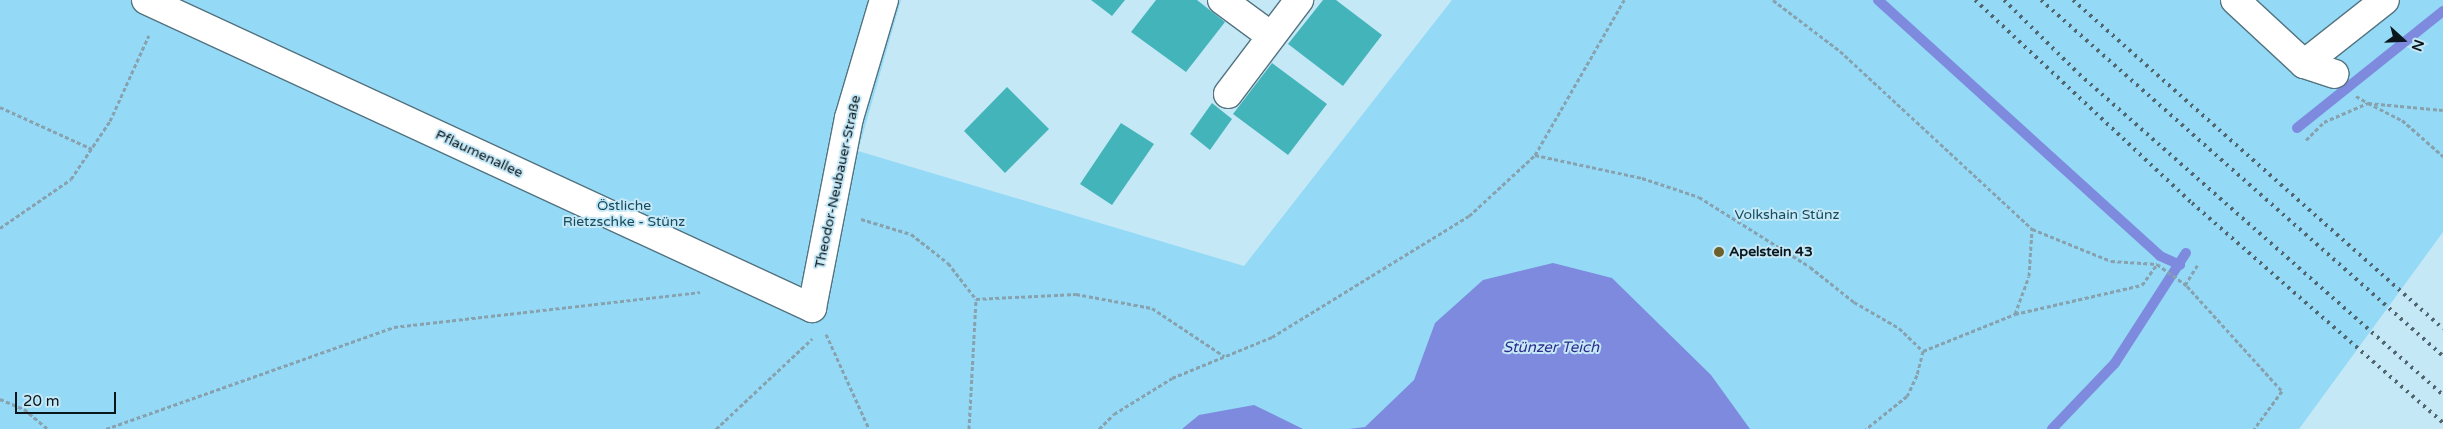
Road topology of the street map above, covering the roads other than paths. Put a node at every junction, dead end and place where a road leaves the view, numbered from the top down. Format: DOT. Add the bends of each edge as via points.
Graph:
graph roads {
  1 [pos="884,0"];
  2 [pos="1222,0"];
  3 [pos="1299,0"];
  4 [pos="2236,0"];
  5 [pos="2385,0"];
  6 [pos="154,4"];
  7 [pos="1271,36"];
  8 [pos="2304,64"];
  9 [pos="2334,74"];
  10 [pos="1228,94"];
  11 [pos="812,308"];
  1 -- 11 [label="street, Theodor-Neubauer-Straße" via="849,118"];
  2 -- 7 [label="street"];
  3 -- 7 [label="street"];
  4 -- 8 [label="street"];
  5 -- 8 [label="street"];
  6 -- 11 [label="street, Pflaumenallee"];
  7 -- 10 [label="street"];
  8 -- 9 [label="street"];
}
